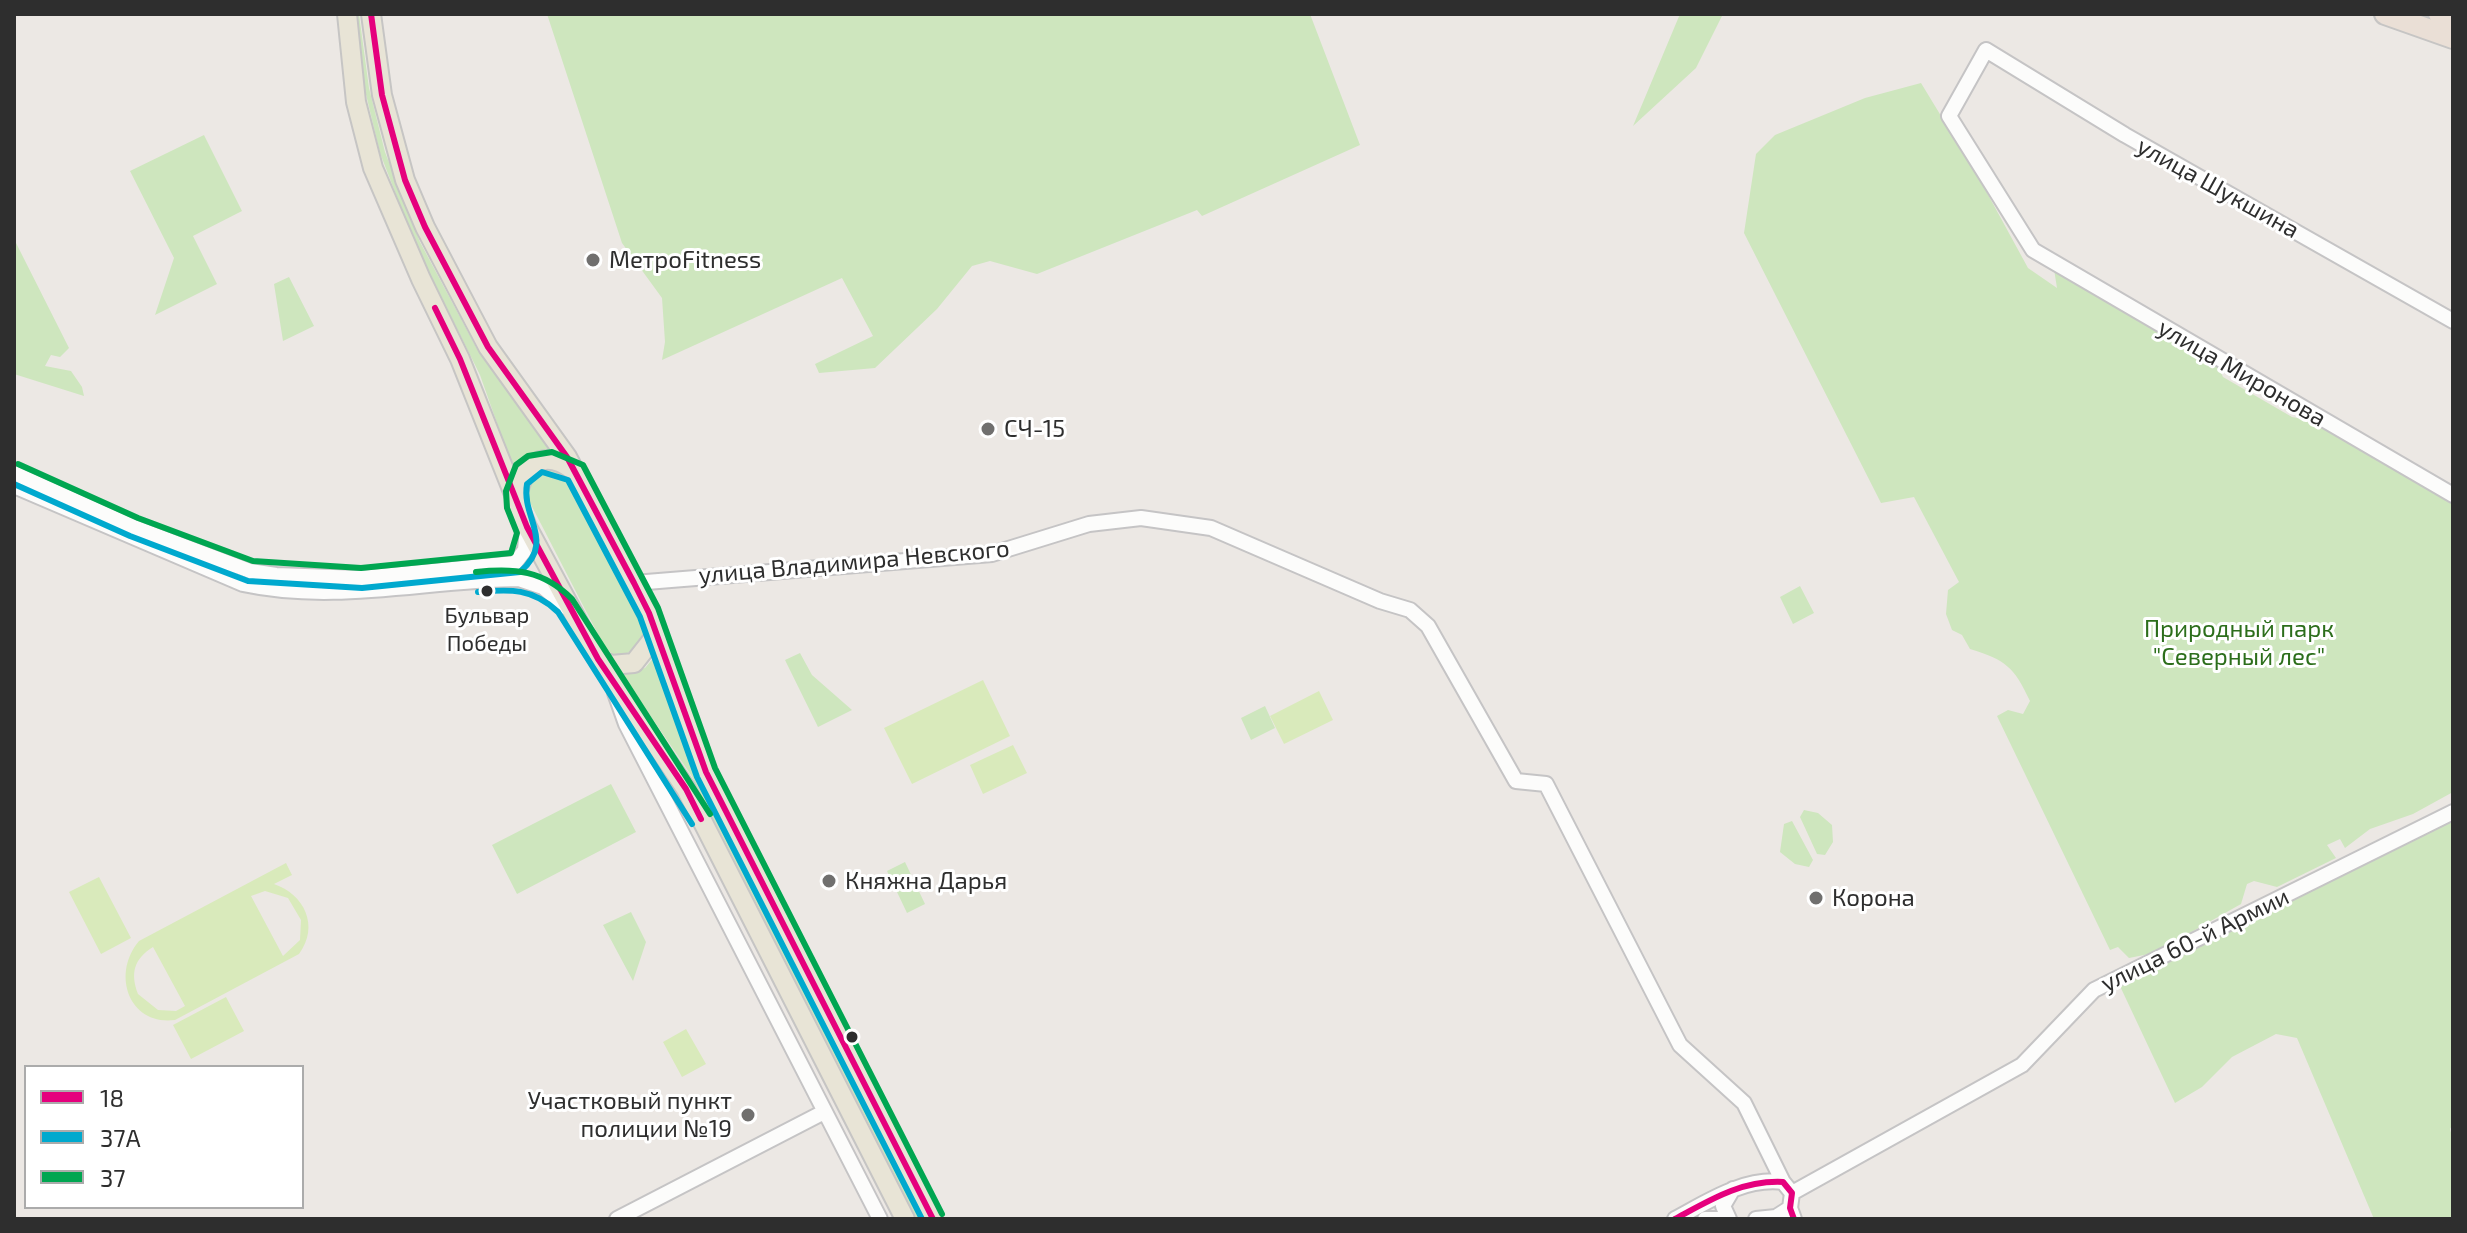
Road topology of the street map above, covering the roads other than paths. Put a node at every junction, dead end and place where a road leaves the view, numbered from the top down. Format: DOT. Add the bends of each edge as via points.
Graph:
graph roads {
  1 [pos="347,14"];
  2 [pos="371,14"];
  3 [pos="2385,14"];
  4 [pos="2439,14"];
  5 [pos="2453,19"];
  6 [pos="2453,38"];
  7 [pos="1986,50"];
  8 [pos="2453,321"];
  9 [pos="14,473"];
  10 [pos="576,473"];
  11 [pos="14,486"];
  12 [pos="2453,495"];
  13 [pos="517,505"];
  14 [pos="527,527"];
  15 [pos="634,583"];
  16 [pos="572,614"];
  17 [pos="656,635"];
  18 [pos="598,659"];
  19 [pos="611,681"];
  20 [pos="2453,812"];
  21 [pos="824,1112"];
  22 [pos="1733,1189"];
  23 [pos="1790,1201"];
  24 [pos="617,1219"];
  25 [pos="880,1219"];
  26 [pos="905,1219"];
  27 [pos="933,1219"];
  28 [pos="1675,1219"];
  29 [pos="1705,1219"];
  30 [pos="1729,1219"];
  31 [pos="1756,1219"];
  1 -- 13 [label="main road" via="356,102 373,168 460,359"];
  2 -- 10 [label="main road" via="382,95 405,180 425,227 488,347"];
  3 -- 6 [label="highway"];
  4 -- 5 [label="highway"];
  7 -- 8 [label="street, улица Шукшина"];
  7 -- 12 [label="street, улица Миронова" via="1949,116 2033,250"];
  9 -- 14 [label="street" via="226,564 276,575 361,578 515,563 525,550"];
  10 -- 13 [label="main road" via="550,460 530,466 519,483"];
  10 -- 15 [label="main road"];
  11 -- 16 [label="street" via="173,557 269,590 361,592 519,579 543,587"];
  13 -- 14 [label="main road"];
  14 -- 16 [label="main road"];
  15 -- 17 [label="main road"];
  15 -- 23 [label="street, улица Владимира Невского" via="992,554 1062,529 1141,518 1211,528 1410,610 1428,626 1516,781 1546,784 1680,1045 1744,1103"];
  16 -- 18 [label="main road"];
  17 -- 18 [label="main road" via="634,663 611,665"];
  17 -- 27 [label="main road" via="706,772"];
  18 -- 19 [label="main road"];
  19 -- 21 [label="street" via="626,724"];
  19 -- 26 [label="main road" via="686,789"];
  20 -- 23 [label="street, улица 60-й Армии" via="2094,990 2022,1065"];
  21 -- 24 [label="street"];
  21 -- 25 [label="street"];
  22 -- 23 [label="street"];
  22 -- 28 [label="street"];
  22 -- 30 [label="street" via="1724,1200"];
  23 -- 31 [label="street, улица 60-й Армии" via="1776,1217"];
  29 -- 30 [label="street"];
}
